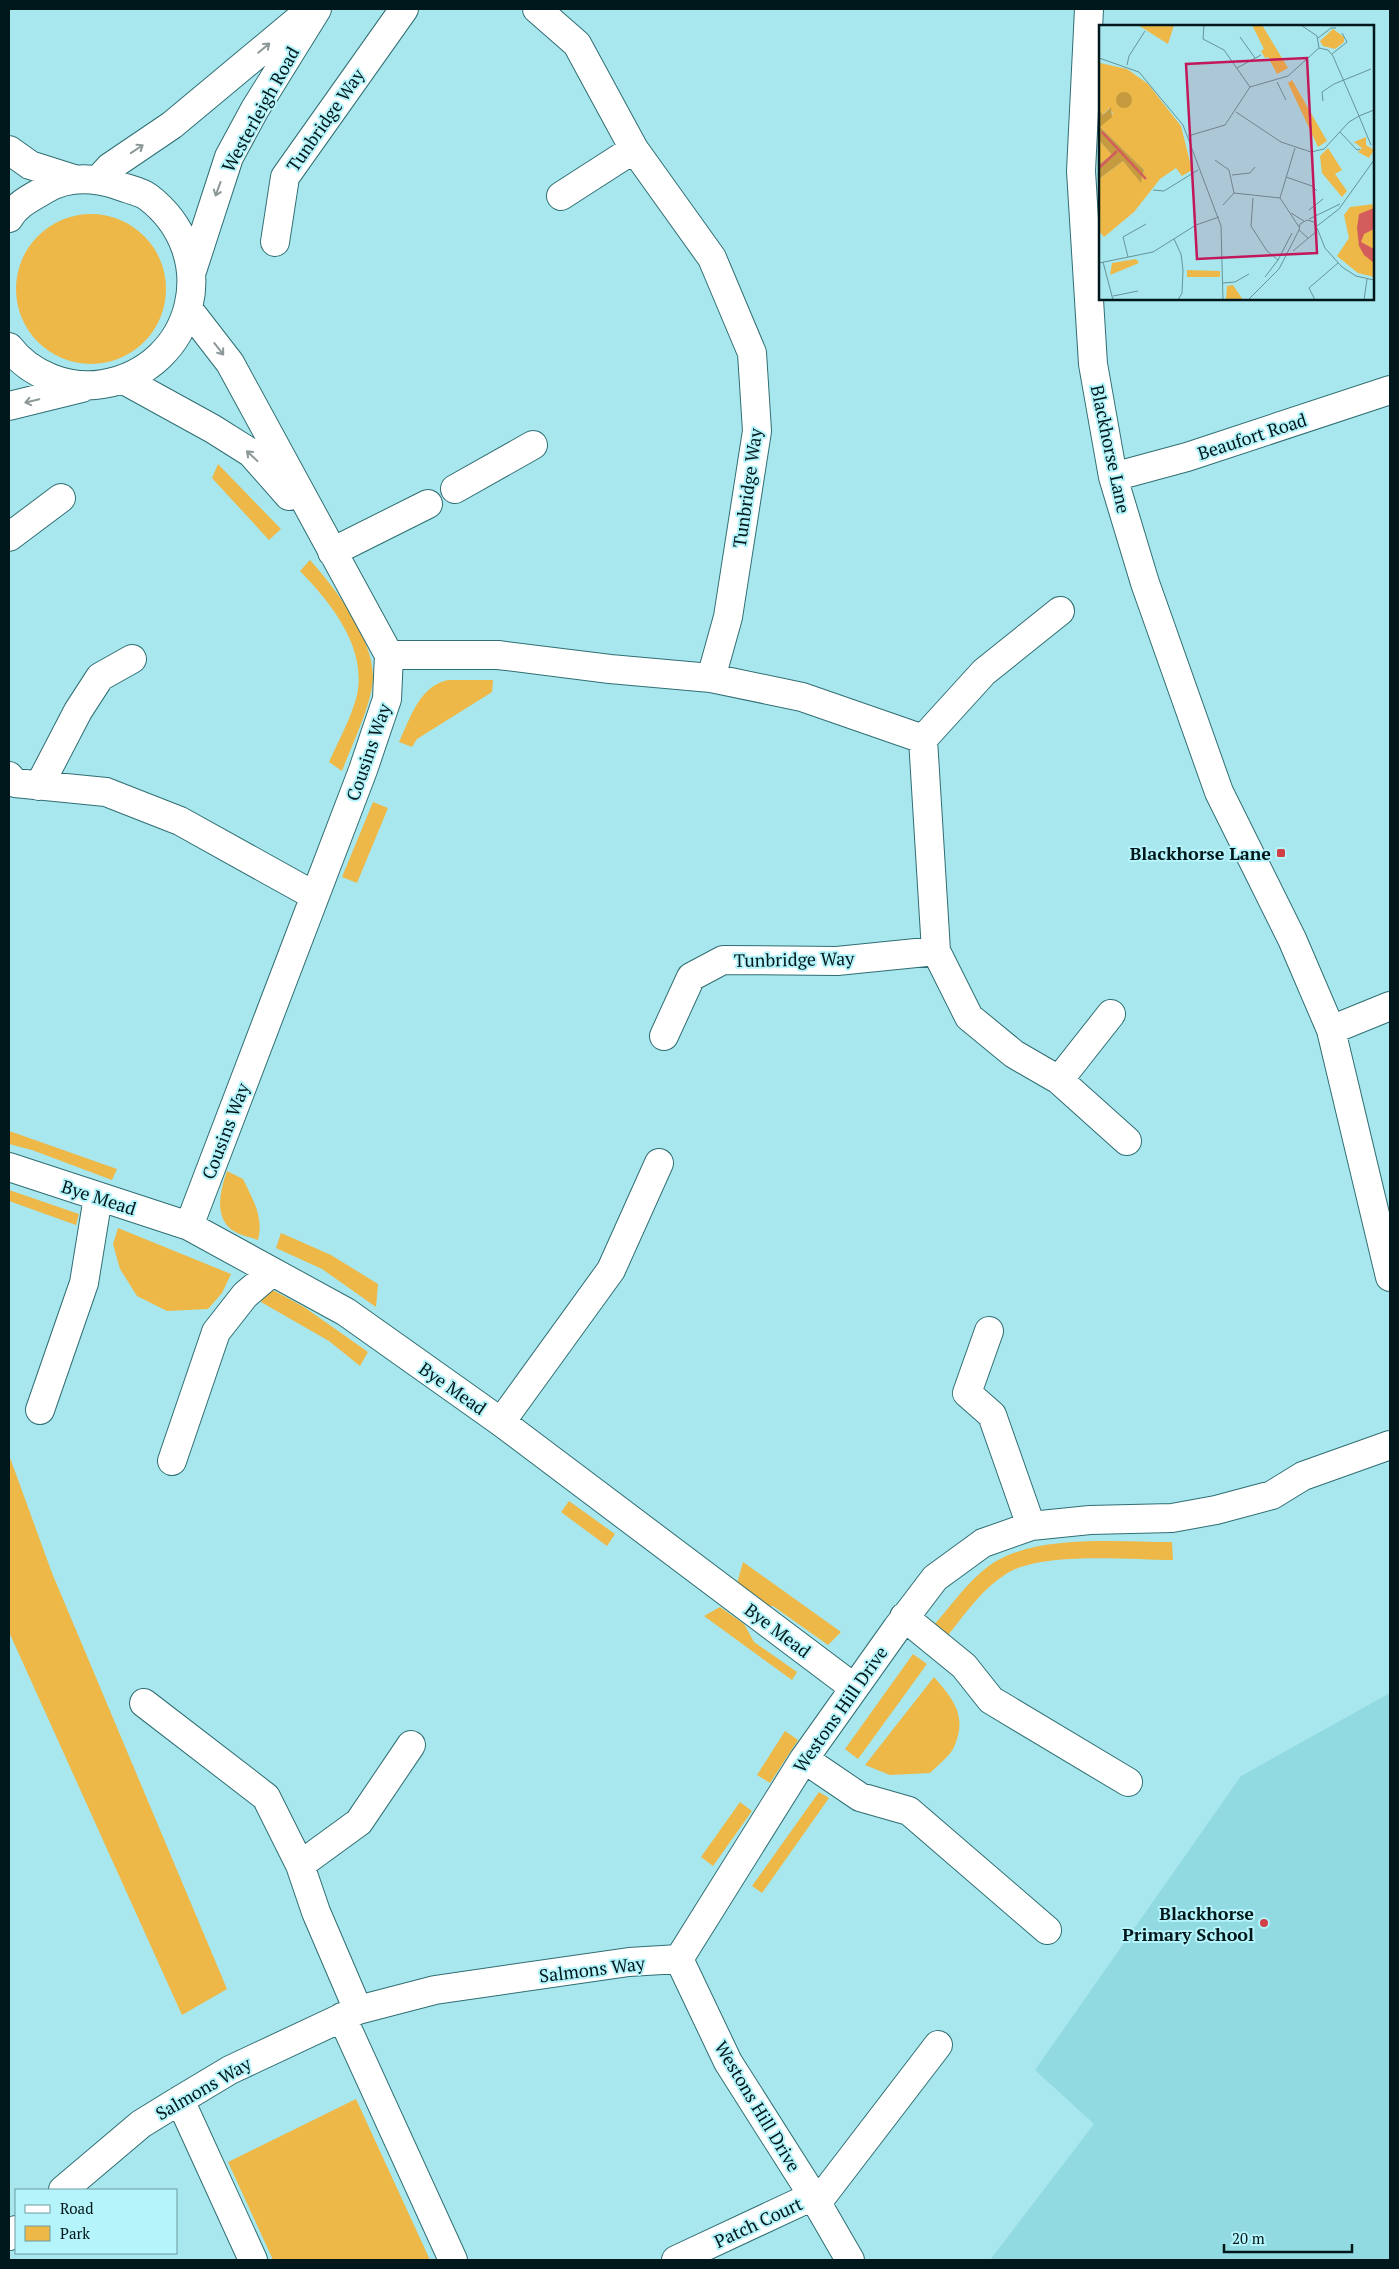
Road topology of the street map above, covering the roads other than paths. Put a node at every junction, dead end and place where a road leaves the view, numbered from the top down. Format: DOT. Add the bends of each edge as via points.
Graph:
graph roads {
  1 [pos="312,9"];
  2 [pos="317,9"];
  3 [pos="404,9"];
  4 [pos="537,9"];
  5 [pos="1088,9"];
  6 [pos="634,149"];
  7 [pos="9,150"];
  8 [pos="86,179"];
  9 [pos="561,196"];
  10 [pos="9,218"];
  11 [pos="275,242"];
  12 [pos="192,271"];
  13 [pos="189,310"];
  14 [pos="9,348"];
  15 [pos="124,380"];
  16 [pos="88,386"];
  17 [pos="1390,390"];
  18 [pos="9,406"];
  19 [pos="533,445"];
  20 [pos="1113,477"];
  21 [pos="455,489"];
  22 [pos="61,498"];
  23 [pos="428,504"];
  24 [pos="9,537"];
  25 [pos="326,541"];
  26 [pos="1060,611"];
  27 [pos="389,655"];
  28 [pos="132,659"];
  29 [pos="711,678"];
  30 [pos="922,738"];
  31 [pos="9,776"];
  32 [pos="39,786"];
  33 [pos="314,896"];
  34 [pos="936,952"];
  35 [pos="1390,1006"];
  36 [pos="1111,1014"];
  37 [pos="1331,1030"];
  38 [pos="664,1036"];
  39 [pos="1059,1080"];
  40 [pos="1127,1141"];
  41 [pos="659,1163"];
  42 [pos="9,1167"];
  43 [pos="98,1197"];
  44 [pos="189,1226"];
  45 [pos="272,1272"];
  46 [pos="1390,1277"];
  47 [pos="989,1331"];
  48 [pos="40,1410"];
  49 [pos="501,1422"];
  50 [pos="1390,1445"];
  51 [pos="172,1461"];
  52 [pos="1031,1526"];
  53 [pos="904,1617"];
  54 [pos="853,1687"];
  55 [pos="144,1704"];
  56 [pos="411,1745"];
  57 [pos="804,1759"];
  58 [pos="1128,1782"];
  59 [pos="300,1866"];
  60 [pos="1047,1930"];
  61 [pos="678,1959"];
  62 [pos="350,2014"];
  63 [pos="938,2045"];
  64 [pos="180,2100"];
  65 [pos="64,2189"];
  66 [pos="815,2199"];
  67 [pos="253,2260"];
  68 [pos="453,2260"];
  69 [pos="676,2260"];
  70 [pos="850,2260"];
  8 -- 1 [label="street, Westerleigh Road, one-way" via="110,167 172,125"];
  2 -- 12 [label="street, Westerleigh Road, one-way" via="229,157"];
  3 -- 11 [label="street, Tunbridge Way" via="285,177"];
  4 -- 6 [label="street, Tunbridge Way" via="577,44"];
  5 -- 20 [label="street, Blackhorse Lane" via="1081,171 1093,364"];
  6 -- 9 [label="street"];
  6 -- 29 [label="street, Tunbridge Way" via="712,258 752,353 757,431 728,616"];
  7 -- 8 [label="street" via="30,165"];
  8 -- 10 [label="street" via="54,184 14,209"];
  8 -- 12 [label="street" via="148,196 177,226"];
  12 -- 13 [label="street"];
  13 -- 15 [label="street" via="175,341 151,366"];
  13 -- 25 [label="street, one-way" via="230,363"];
  14 -- 16 [label="street" via="18,360 55,381"];
  15 -- 16 [label="street"];
  25 -- 15 [label="street, one-way" via="251,453 213,428"];
  16 -- 18 [label="street, one-way"];
  17 -- 20 [label="street, Beaufort Road" via="1187,458"];
  19 -- 21 [label="street"];
  20 -- 37 [label="street, Blackhorse Lane" via="1145,583 1219,792 1292,939"];
  22 -- 24 [label="street"];
  23 -- 25 [label="street"];
  25 -- 27 [label="street"];
  26 -- 30 [label="street" via="984,672"];
  27 -- 29 [label="street" via="498,655"];
  27 -- 33 [label="street, Cousins Way" via="387,699"];
  28 -- 32 [label="street" via="100,677 78,711"];
  29 -- 30 [label="street" via="802,697"];
  30 -- 34 [label="street"];
  31 -- 32 [label="street" via="16,783"];
  32 -- 33 [label="street" via="106,792 180,821"];
  33 -- 44 [label="street, Cousins Way"];
  34 -- 38 [label="street, Tunbridge Way" via="837,961 723,960 691,977"];
  34 -- 39 [label="street" via="969,1017 1014,1054"];
  35 -- 37 [label="street"];
  36 -- 39 [label="street"];
  37 -- 46 [label="street, Blackhorse Lane"];
  39 -- 40 [label="street"];
  41 -- 49 [label="street" via="611,1270"];
  42 -- 43 [label="street, Bye Mead"];
  43 -- 44 [label="street, Bye Mead"];
  43 -- 48 [label="street" via="84,1283"];
  44 -- 45 [label="street, Bye Mead"];
  45 -- 49 [label="street, Bye Mead" via="346,1312"];
  45 -- 51 [label="street" via="245,1295 216,1332"];
  47 -- 52 [label="street" via="967,1393 992,1415"];
  49 -- 54 [label="street, Bye Mead"];
  50 -- 52 [label="street, Westons Hill Drive" via="1303,1476 1272,1495 1216,1510 1172,1518 1090,1520"];
  52 -- 53 [label="street, Westons Hill Drive" via="983,1543 936,1578"];
  53 -- 54 [label="street, Westons Hill Drive"];
  53 -- 58 [label="street" via="964,1666 991,1700"];
  54 -- 57 [label="street, Westons Hill Drive"];
  55 -- 59 [label="street" via="266,1797"];
  56 -- 59 [label="street" via="359,1822"];
  57 -- 60 [label="street" via="860,1797 908,1811"];
  57 -- 61 [label="street, Westons Hill Drive"];
  59 -- 62 [label="street"];
  61 -- 62 [label="street, Salmons Way" via="628,1962 435,1990"];
  61 -- 66 [label="street, Westons Hill Drive" via="728,2062"];
  62 -- 64 [label="street, Salmons Way" via="230,2070"];
  62 -- 68 [label="street"];
  63 -- 66 [label="street"];
  64 -- 65 [label="street, Salmons Way" via="141,2124"];
  64 -- 67 [label="street"];
  66 -- 69 [label="street, Patch Court"];
  66 -- 70 [label="street, Westons Hill Drive"];
}
